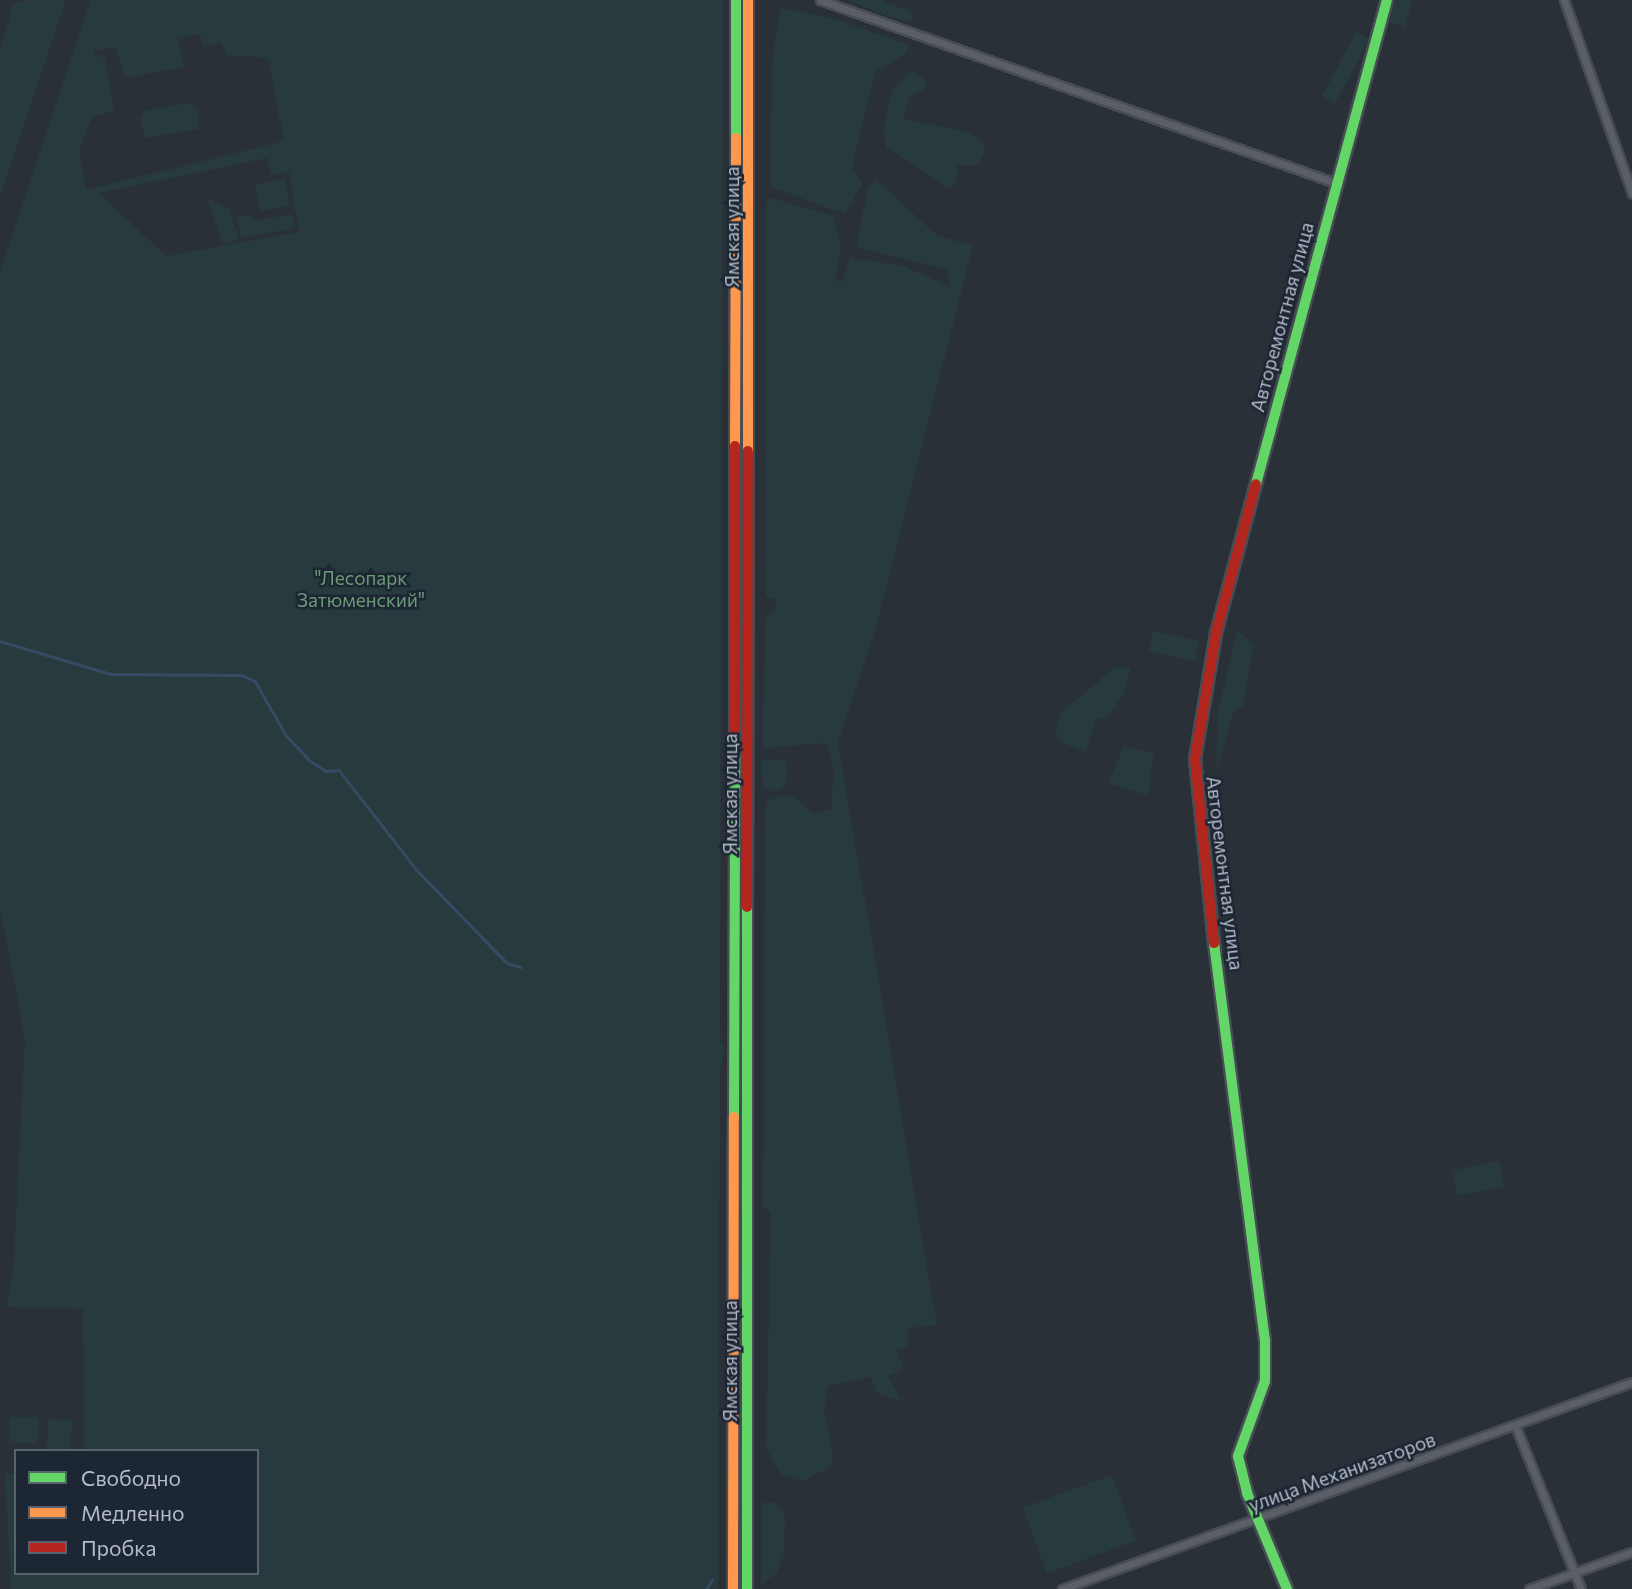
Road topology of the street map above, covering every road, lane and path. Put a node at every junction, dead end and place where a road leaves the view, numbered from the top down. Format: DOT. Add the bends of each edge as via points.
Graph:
graph roads {
  1 [pos="736,0"];
  2 [pos="748,0"];
  3 [pos="820,0"];
  4 [pos="1387,0"];
  5 [pos="1564,0"];
  6 [pos="1336,183"];
  7 [pos="1632,193"];
  8 [pos="734,450"];
  9 [pos="748,450"];
  10 [pos="1632,1382"];
  11 [pos="1515,1425"];
  12 [pos="1258,1520"];
  13 [pos="1632,1552"];
  14 [pos="1575,1572"];
  15 [pos="733,1589"];
  16 [pos="747,1589"];
  17 [pos="1062,1589"];
  18 [pos="1287,1589"];
  19 [pos="1529,1589"];
  20 [pos="1581,1589"];
  1 -- 8 [label="main road, Ямская улица"];
  2 -- 9 [label="main road, Ямская улица"];
  3 -- 6 [label="street"];
  4 -- 6 [label="main road, Авторемонтная улица"];
  5 -- 7 [label="street"];
  6 -- 12 [label="main road, Авторемонтная улица" via="1216,633 1195,759 1196,801 1264,1316 1265,1381 1238,1457"];
  8 -- 9 [label="main road"];
  8 -- 15 [label="main road, Ямская улица"];
  9 -- 16 [label="main road, Ямская улица"];
  10 -- 11 [label="street, улица Механизаторов"];
  11 -- 12 [label="street, улица Механизаторов"];
  11 -- 14 [label="street"];
  12 -- 17 [label="street, улица Механизаторов"];
  12 -- 18 [label="main road, Авторемонтная улица"];
  13 -- 14 [label="street"];
  14 -- 19 [label="street"];
  14 -- 20 [label="street"];
}
